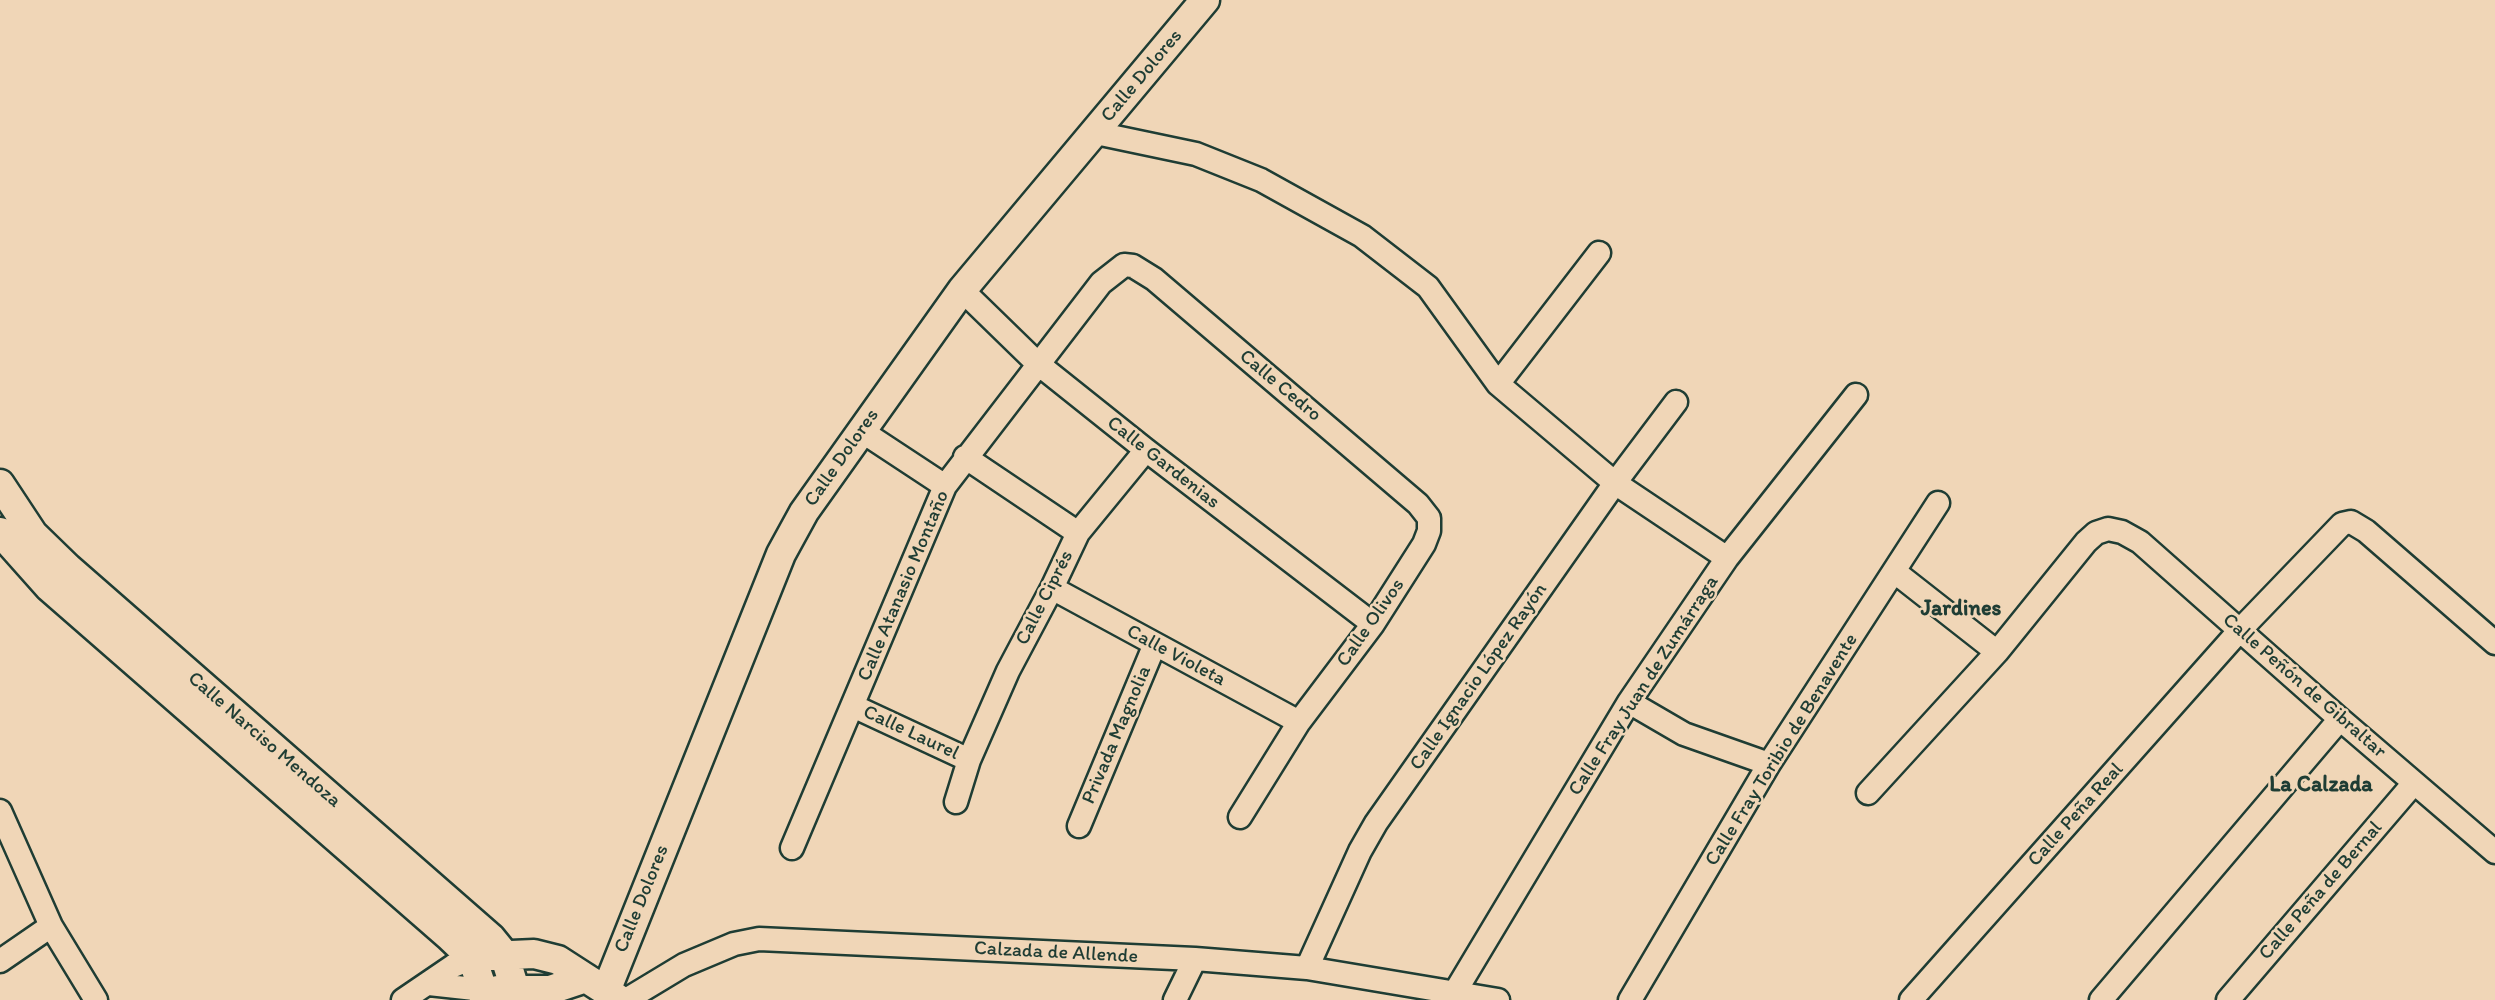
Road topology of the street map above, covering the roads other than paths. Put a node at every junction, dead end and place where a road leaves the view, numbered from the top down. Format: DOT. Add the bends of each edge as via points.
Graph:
graph roads {
  1 [pos="1205,0"];
  2 [pos="1096,133"];
  3 [pos="1599,253"];
  4 [pos="1124,265"];
  5 [pos="962,290"];
  6 [pos="1038,363"];
  7 [pos="1498,384"];
  8 [pos="1856,395"];
  9 [pos="1676,402"];
  10 [pos="860,430"];
  11 [pos="1146,450"];
  12 [pos="965,458"];
  13 [pos="1615,483"];
  14 [pos="0,484"];
  15 [pos="945,486"];
  16 [pos="1938,503"];
  17 [pos="1429,518"];
  18 [pos="0,532"];
  19 [pos="1078,533"];
  20 [pos="1728,558"];
  21 [pos="1895,572"];
  22 [pos="1053,588"];
  23 [pos="1373,624"];
  24 [pos="2240,630"];
  25 [pos="2495,643"];
  26 [pos="1155,644"];
  27 [pos="1996,652"];
  28 [pos="1629,702"];
  29 [pos="853,706"];
  30 [pos="2340,719"];
  31 [pos="1299,722"];
  32 [pos="969,760"];
  33 [pos="1769,764"];
  34 [pos="2414,783"];
  35 [pos="1868,793"];
  36 [pos="956,802"];
  37 [pos="0,811"];
  38 [pos="1240,817"];
  39 [pos="1079,826"];
  40 [pos="792,848"];
  41 [pos="2495,852"];
  42 [pos="51,926"];
  43 [pos="504,954"];
  44 [pos="472,958"];
  45 [pos="1195,959"];
  46 [pos="0,961"];
  47 [pos="1307,968"];
  48 [pos="429,984"];
  49 [pos="1373,991"];
  50 [pos="609,992"];
  51 [pos="1455,992"];
  52 [pos="484,995"];
  53 [pos="514,995"];
  54 [pos="96,1000"];
  55 [pos="403,1000"];
  56 [pos="1175,1000"];
  57 [pos="1498,1000"];
  58 [pos="1630,1000"];
  59 [pos="1911,1000"];
  60 [pos="2101,1000"];
  61 [pos="2228,1000"];
  1 -- 2 [label="street, Calle Dolores"];
  2 -- 5 [label="street, Calle Dolores"];
  2 -- 7 [label="street" via="1196,154 1261,180 1362,236 1428,287"];
  3 -- 7 [label="street"];
  4 -- 6 [label="street, Calle Atanasio Montaño" via="1101,283"];
  4 -- 17 [label="street, Calle Cedro" via="1154,279 1418,504"];
  5 -- 6 [label="street, Calle Gardenias"];
  5 -- 10 [label="street, Calle Dolores"];
  6 -- 11 [label="street, Calle Gardenias"];
  6 -- 12 [label="street, Calle Atanasio Montaño"];
  7 -- 13 [label="street"];
  8 -- 20 [label="street, Calle Fray Juan de Zumárraga"];
  9 -- 13 [label="street, Calle Ignacio López Rayón"];
  10 -- 15 [label="street"];
  10 -- 50 [label="street, Calle Dolores" via="804,512 781,554"];
  11 -- 19 [label="street, Calle Ciprés"];
  11 -- 23 [label="street, Calle Gardenias"];
  12 -- 15 [label="street, Calle Atanasio Montaño"];
  12 -- 19 [label="street"];
  13 -- 20 [label="street"];
  13 -- 47 [label="street, Calle Ignacio López Rayón" via="1376,823"];
  14 -- 43 [label="street, Calle Narciso Mendoza" via="33,534 68,568 465,915"];
  15 -- 29 [label="street, Calle Atanasio Montaño"];
  16 -- 21 [label="street, Calle Fray Toribio de Benavente"];
  17 -- 23 [label="street, Calle Olivos" via="1424,544"];
  18 -- 44 [label="street, Calle Narciso Mendoza" via="50,587"];
  19 -- 22 [label="street, Calle Ciprés"];
  20 -- 28 [label="street, Calle Fray Juan de Zumárraga"];
  21 -- 27 [label="street"];
  21 -- 33 [label="street, Calle Fray Toribio de Benavente"];
  22 -- 26 [label="street, Calle Violeta"];
  22 -- 32 [label="street, Calle Ciprés" via="1029,627"];
  23 -- 31 [label="street, Calle Olivos"];
  24 -- 25 [label="street, Calle Peña Real" via="2342,524 2351,522"];
  24 -- 27 [label="street, Calle Peñón de Gibraltar" via="2140,542 2108,529 2086,542"];
  24 -- 30 [label="street, Calle Peñón de Gibraltar"];
  24 -- 59 [label="street, Calle Peña Real"];
  26 -- 31 [label="street, Calle Violeta"];
  26 -- 39 [label="street, Privada Magnolia"];
  27 -- 35 [label="street"];
  28 -- 33 [label="street" via="1684,734"];
  28 -- 51 [label="street, Calle Fray Juan de Zumárraga"];
  29 -- 32 [label="street, Calle Laurel"];
  29 -- 40 [label="street, Calle Atanasio Montaño"];
  30 -- 34 [label="street, Calle Peñón de Gibraltar"];
  30 -- 60 [label="street"];
  31 -- 38 [label="street, Calle Olivos"];
  32 -- 36 [label="street, Calle Ciprés"];
  33 -- 58 [label="street, Calle Fray Toribio de Benavente"];
  34 -- 41 [label="street, Calle Peñón de Gibraltar"];
  34 -- 61 [label="street, Calle Peña de Bernal"];
  37 -- 42 [label="street"];
  42 -- 46 [label="street"];
  42 -- 54 [label="street"];
  43 -- 44 [label="street"];
  43 -- 50 [label="street" via="534,954 558,960"];
  43 -- 53 [label="street, Calle Narciso Mendoza"];
  44 -- 48 [label="street"];
  44 -- 52 [label="street, Calle Narciso Mendoza"];
  45 -- 47 [label="street, Calzada de Allende"];
  45 -- 50 [label="street, Calzada de Allende" via="759,939 734,944"];
  45 -- 56 [label="street"];
  47 -- 49 [label="street, Calzada de Allende"];
  48 -- 52 [label="street"];
  48 -- 55 [label="street"];
  49 -- 51 [label="street, Calzada de Allende"];
  50 -- 53 [label="street" via="550,990"];
  51 -- 57 [label="street, Calzada de Allende"];
  52 -- 53 [label="street"];
}
